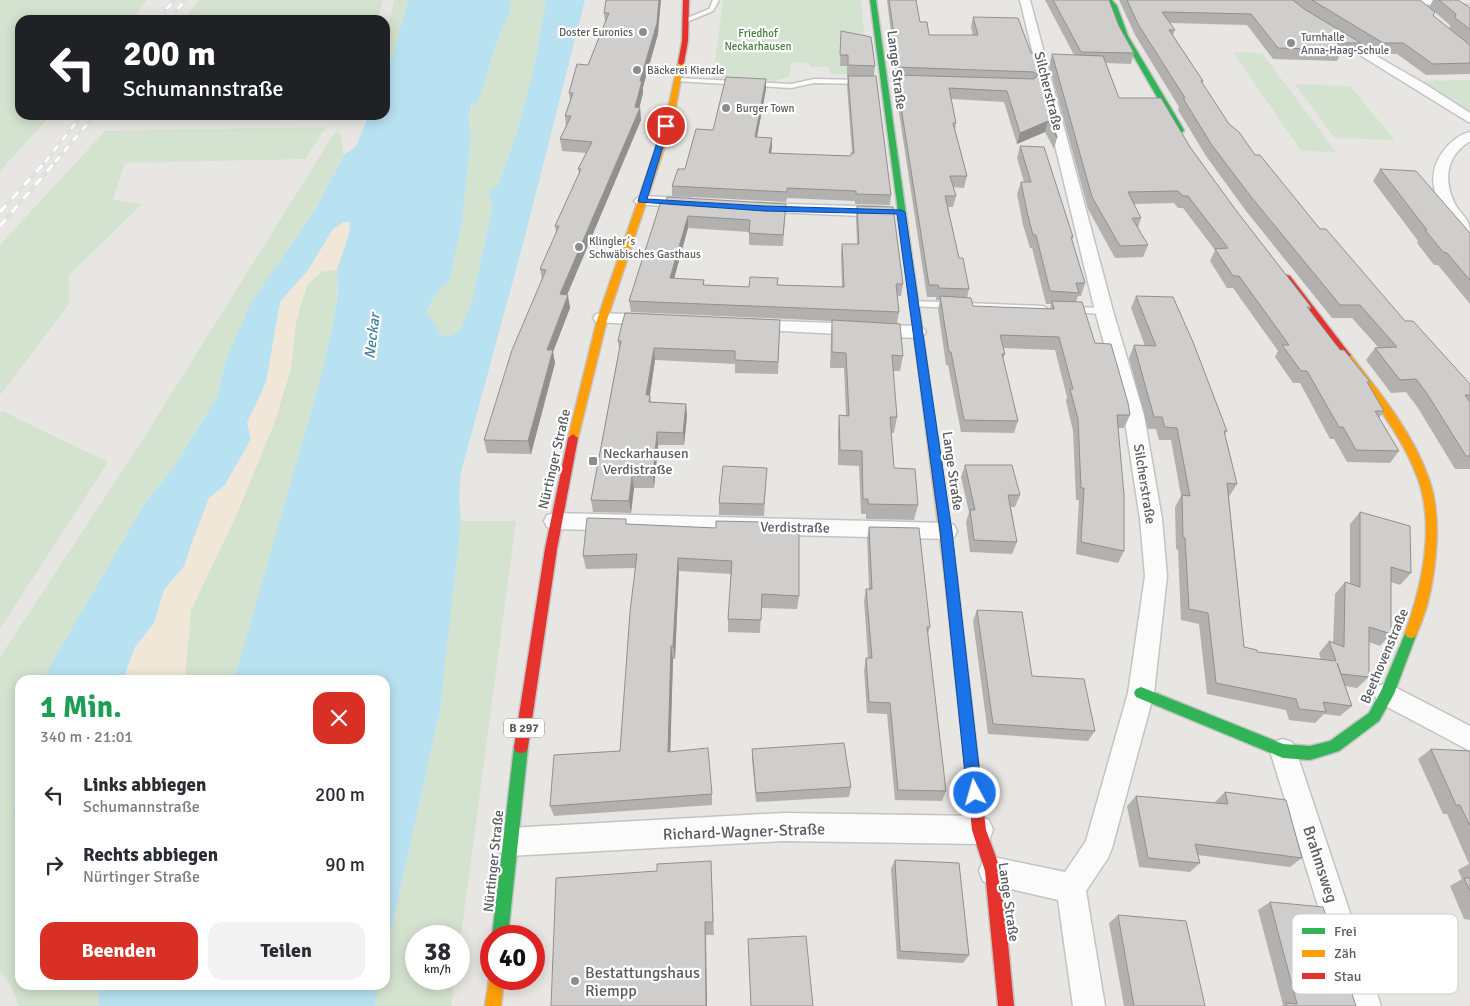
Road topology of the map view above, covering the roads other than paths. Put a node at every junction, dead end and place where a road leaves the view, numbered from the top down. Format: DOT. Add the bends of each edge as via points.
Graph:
graph roads {
  1 [pos="686,0"];
  2 [pos="716,0"];
  3 [pos="872,0"];
  4 [pos="1025,0"];
  5 [pos="1109,0"];
  6 [pos="1414,0"];
  7 [pos="1419,0"];
  8 [pos="1470,9"];
  9 [pos="1425,12"];
  10 [pos="687,20"];
  11 [pos="1326,30"];
  12 [pos="678,80"];
  13 [pos="866,82"];
  14 [pos="1470,119"];
  15 [pos="1470,136"];
  16 [pos="1187,143"];
  17 [pos="642,201"];
  18 [pos="708,204"];
  19 [pos="745,207"];
  20 [pos="901,212"];
  21 [pos="1470,236"];
  22 [pos="1278,267"];
  23 [pos="913,304"];
  24 [pos="1104,311"];
  25 [pos="602,318"];
  26 [pos="672,321"];
  27 [pos="732,324"];
  28 [pos="918,332"];
  29 [pos="555,521"];
  30 [pos="946,531"];
  31 [pos="1141,693"];
  32 [pos="1387,694"];
  33 [pos="1470,739"];
  34 [pos="1283,751"];
  35 [pos="979,830"];
  36 [pos="509,842"];
  37 [pos="993,871"];
  38 [pos="1071,888"];
  39 [pos="1335,914"];
  40 [pos="501,925"];
  41 [pos="495,990"];
  42 [pos="1361,994"];
  43 [pos="493,1006"];
  44 [pos="1006,1006"];
  45 [pos="1089,1006"];
  46 [pos="1365,1006"];
  1 -- 10 [label="street, Nürtinger Straße / B 297"];
  2 -- 10 [label="lane" via="711,10"];
  3 -- 20 [label="street, Lange Straße"];
  4 -- 24 [label="street, Silcherstraße"];
  5 -- 16 [label="street" via="1125,36"];
  6 -- 9 [label="street"];
  7 -- 8 [label="street"];
  10 -- 12 [label="street, Nürtinger Straße / B 297"];
  11 -- 14 [label="street"];
  12 -- 13 [label="lane" via="791,86 814,81"];
  12 -- 17 [label="street, Nürtinger Straße / B 297"];
  15 -- 21 [label="street" via="1458,142 1443,159 1439,178 1450,209"];
  17 -- 18 [label="street"];
  17 -- 25 [label="street, Nürtinger Straße / B 297"];
  19 -- 20 [label="street"];
  20 -- 23 [label="street, Lange Straße"];
  22 -- 32 [label="street, Beethovenstraße" via="1375,392 1403,436 1424,480 1431,520 1429,564 1418,619"];
  23 -- 24 [label="lane"];
  23 -- 28 [label="street, Lange Straße"];
  24 -- 31 [label="street, Silcherstraße" via="1134,415 1151,519 1156,576"];
  25 -- 26 [label="street"];
  25 -- 29 [label="street, Nürtinger Straße / B 297"];
  27 -- 28 [label="street"];
  28 -- 30 [label="street, Lange Straße"];
  29 -- 30 [label="street, Verdistraße"];
  29 -- 36 [label="street, Nürtinger Straße / B 297"];
  30 -- 35 [label="street, Lange Straße"];
  31 -- 34 [label="street, Beethovenstraße"];
  31 -- 38 [label="street, Silcherstraße" via="1098,848"];
  32 -- 33 [label="street"];
  32 -- 34 [label="street, Beethovenstraße" via="1374,717 1334,746 1310,753"];
  34 -- 39 [label="street, Brahmsweg"];
  35 -- 36 [label="street, Richard-Wagner-Straße" via="784,828"];
  35 -- 37 [label="street, Lange Straße"];
  36 -- 40 [label="street, Nürtinger Straße / B 297"];
  37 -- 38 [label="street"];
  37 -- 44 [label="street, Lange Straße"];
  38 -- 45 [label="street"];
  41 -- 43 [label="street"];
  42 -- 46 [label="street, Brahmsweg"];
}
